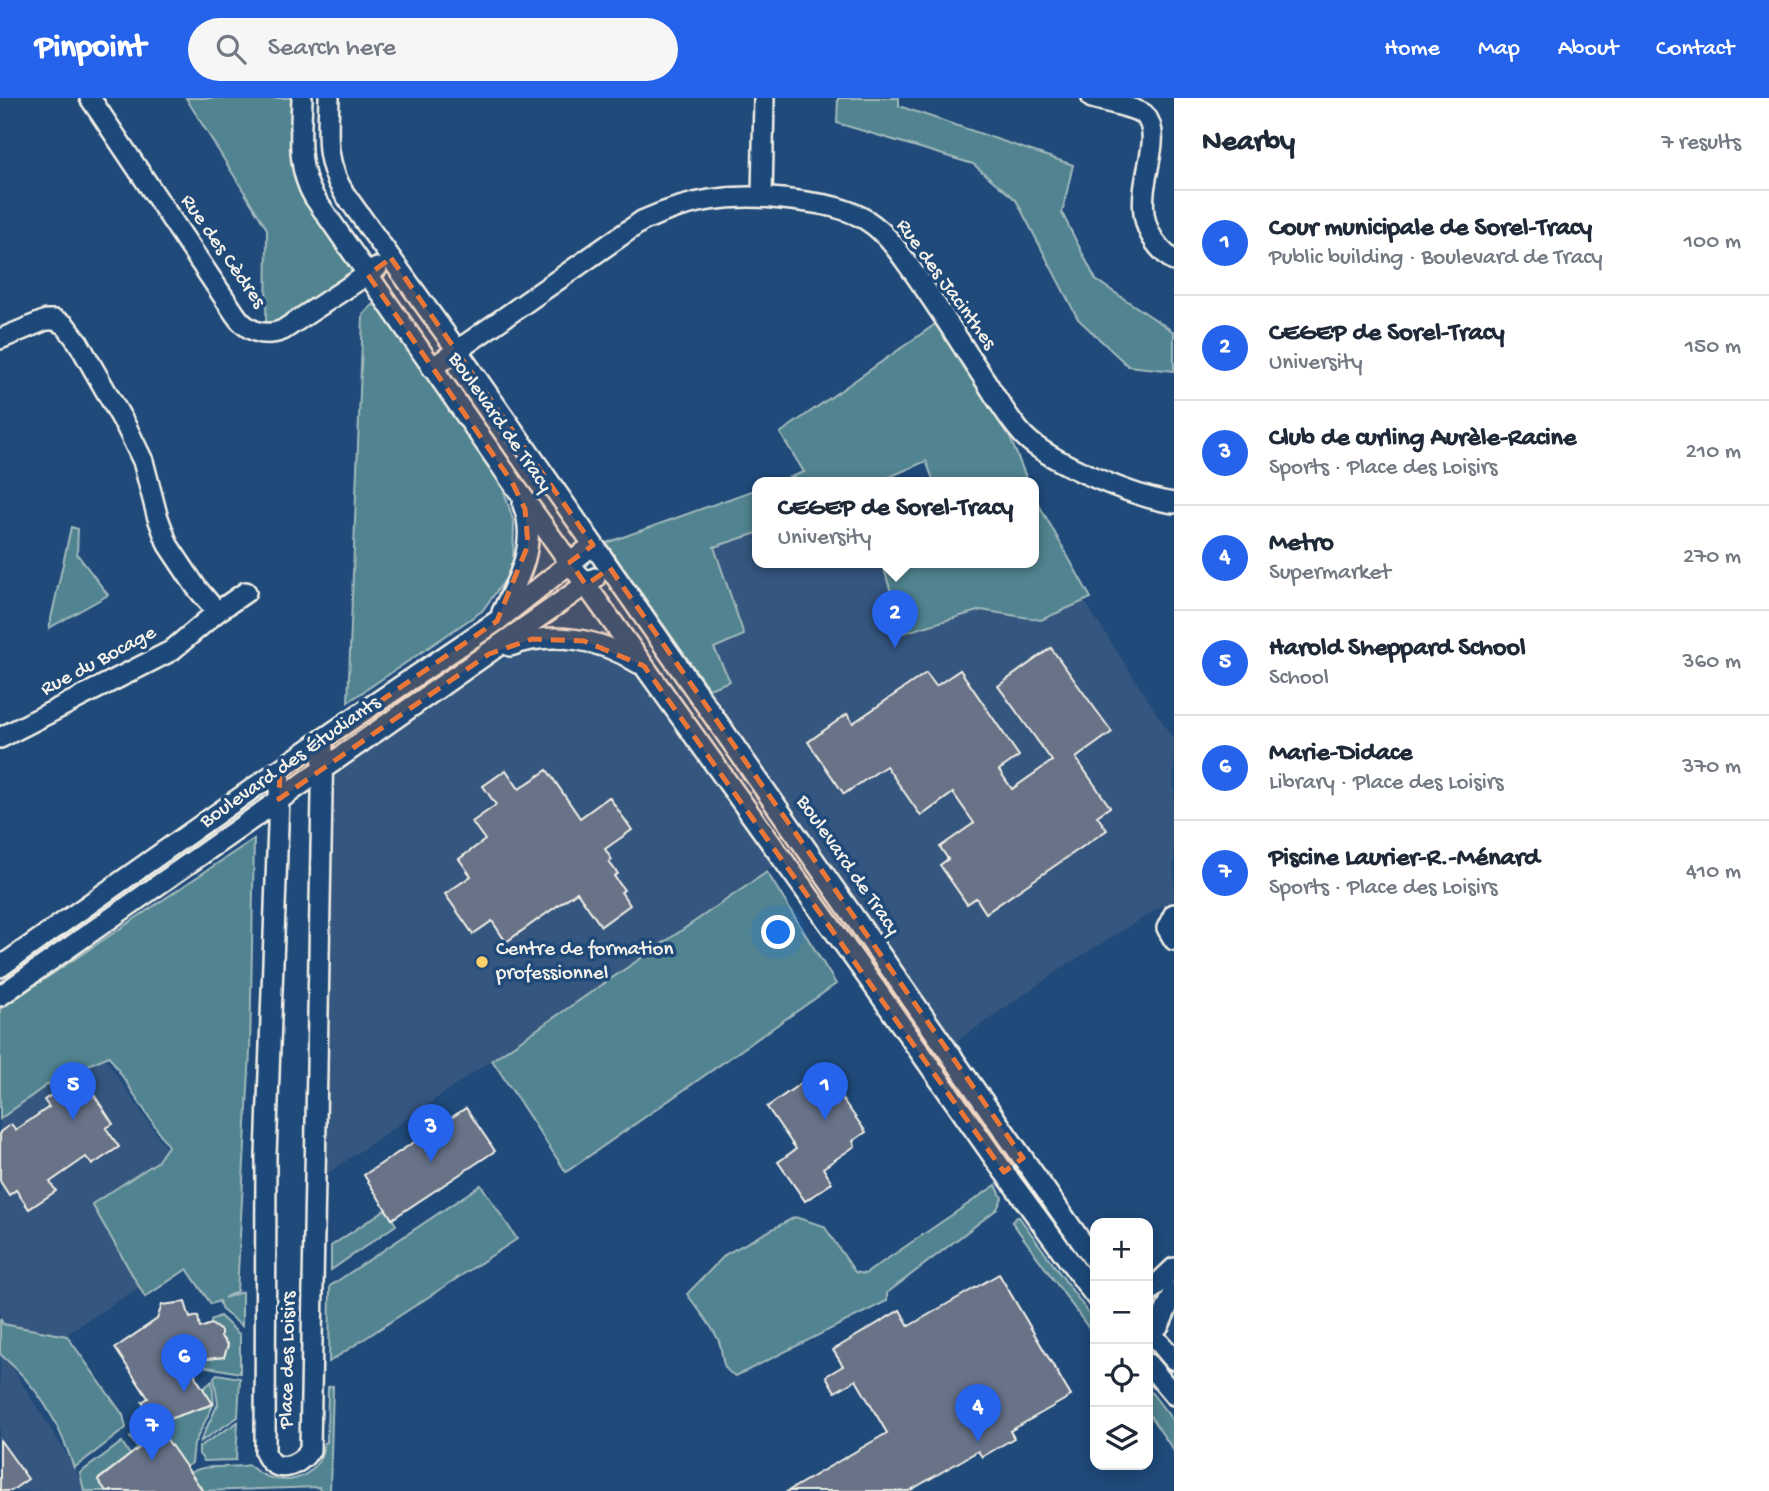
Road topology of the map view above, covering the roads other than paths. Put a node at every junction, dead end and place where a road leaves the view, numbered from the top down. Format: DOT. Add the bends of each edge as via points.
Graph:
graph roads {
  1 [pos="90,98"];
  2 [pos="302,98"];
  3 [pos="329,98"];
  4 [pos="764,98"];
  5 [pos="1092,98"];
  6 [pos="762,197"];
  7 [pos="391,258"];
  8 [pos="1174,261"];
  9 [pos="368,275"];
  10 [pos="0,339"];
  11 [pos="457,350"];
  12 [pos="432,368"];
  13 [pos="512,482"];
  14 [pos="1174,503"];
  15 [pos="593,545"];
  16 [pos="570,562"];
  17 [pos="610,568"];
  18 [pos="586,585"];
  19 [pos="246,592"];
  20 [pos="217,612"];
  21 [pos="497,621"];
  22 [pos="489,653"];
  23 [pos="644,666"];
  24 [pos="721,727"];
  25 [pos="0,738"];
  26 [pos="323,739"];
  27 [pos="709,756"];
  28 [pos="324,768"];
  29 [pos="280,770"];
  30 [pos="279,799"];
  31 [pos="1174,914"];
  32 [pos="1174,940"];
  33 [pos="0,967"];
  34 [pos="0,996"];
  35 [pos="936,1032"];
  36 [pos="909,1035"];
  37 [pos="1023,1157"];
  38 [pos="1004,1172"];
  39 [pos="1090,1254"];
  40 [pos="1174,1268"];
  41 [pos="1153,1288"];
  42 [pos="1090,1289"];
  43 [pos="1174,1292"];
  44 [pos="1153,1328"];
  45 [pos="1153,1337"];
  46 [pos="1174,1360"];
  47 [pos="1153,1369"];
  48 [pos="1174,1395"];
  1 -- 9 [label="street, Rue des Cèdres" via="242,324 251,330 274,334 283,330"];
  2 -- 9 [label="street, Boulevard de Tracy" via="304,177"];
  3 -- 7 [label="street, Boulevard de Tracy" via="331,169"];
  4 -- 6 [label="street"];
  5 -- 8 [label="street" via="1143,114 1156,126 1162,147 1146,213 1156,240"];
  6 -- 11 [label="street, Rue des Jacinthes" via="682,205 642,221"];
  6 -- 14 [label="street, Rue des Jacinthes" via="841,209 882,232 1025,437 1100,480"];
  7 -- 9 [label="street, Rue des Cèdres"];
  7 -- 11 [label="street, Boulevard de Tracy"];
  9 -- 12 [label="street, Boulevard de Tracy"];
  10 -- 20 [label="street" via="46,320 65,325 138,450 168,545"];
  11 -- 12 [label="street, Rue des Jacinthes"];
  11 -- 15 [label="street, Boulevard de Tracy"];
  12 -- 13 [label="street, Boulevard de Tracy"];
  13 -- 16 [label="street, Boulevard de Tracy"];
  13 -- 21 [label="street" via="525,509 528,545"];
  15 -- 16 [label="street, Boulevard des Étudiants"];
  15 -- 17 [label="street, Boulevard de Tracy"];
  16 -- 18 [label="street, Boulevard de Tracy"];
  16 -- 21 [label="street, Boulevard des Étudiants"];
  17 -- 18 [label="street, Boulevard des Étudiants"];
  17 -- 24 [label="street, Boulevard de Tracy"];
  18 -- 22 [label="street, Boulevard des Étudiants"];
  18 -- 23 [label="street, Boulevard de Tracy"];
  19 -- 20 [label="street, Rue du Bocage"];
  20 -- 25 [label="street, Rue du Bocage" via="171,651"];
  21 -- 26 [label="street, Boulevard des Étudiants"];
  22 -- 23 [label="street" via="532,639 567,638 617,651"];
  22 -- 28 [label="street, Boulevard des Étudiants"];
  23 -- 27 [label="street, Boulevard de Tracy"];
  24 -- 27 [label="street"];
  24 -- 35 [label="street, Boulevard de Tracy"];
  26 -- 28 [label="street, Place des Loisirs"];
  26 -- 29 [label="street, Boulevard des Étudiants"];
  27 -- 36 [label="street, Boulevard de Tracy"];
  28 -- 30 [label="street, Boulevard des Étudiants"];
  28 -- 30 [label="street, Place des Loisirs" via="310,1450 288,1468 274,1465 265,1452 266,1156"];
  29 -- 30 [label="street, Place des Loisirs"];
  29 -- 33 [label="street, Boulevard des Étudiants"];
  30 -- 34 [label="street, Boulevard des Étudiants"];
  31 -- 32 [label="street" via="1167,928"];
  35 -- 36 [label="street"];
  35 -- 37 [label="street, Boulevard de Tracy"];
  36 -- 38 [label="street, Boulevard de Tracy"];
  37 -- 38 [label="street"];
  37 -- 39 [label="street, Boulevard de Tracy"];
  38 -- 42 [label="street, Boulevard de Tracy"];
  40 -- 41 [label="street"];
  43 -- 44 [label="street"];
  45 -- 46 [label="street"];
  47 -- 48 [label="street"];
}
